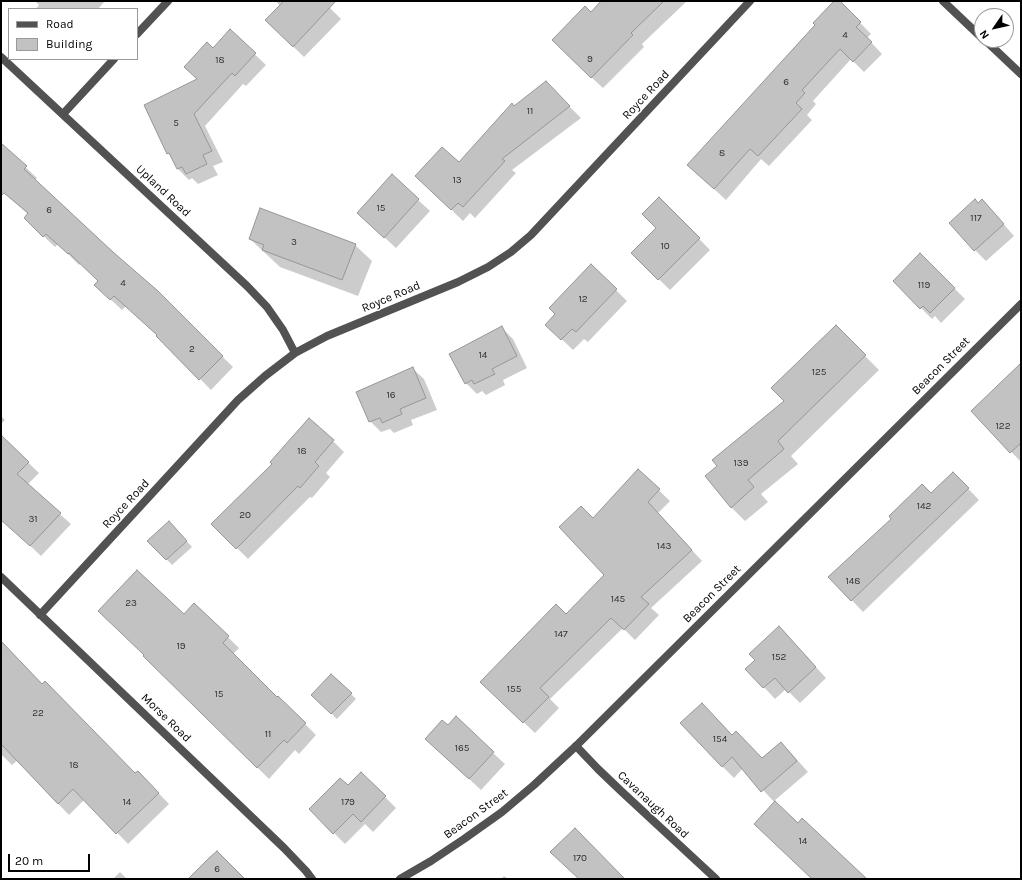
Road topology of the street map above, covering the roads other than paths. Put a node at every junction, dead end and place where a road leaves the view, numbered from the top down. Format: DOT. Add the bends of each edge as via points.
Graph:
graph roads {
  1 [pos="168,1"];
  2 [pos="750,1"];
  3 [pos="944,1"];
  4 [pos="974,30"];
  5 [pos="138,33"];
  6 [pos="993,48"];
  7 [pos="1,57"];
  8 [pos="113,60"];
  9 [pos="1021,74"];
  10 [pos="63,114"];
  11 [pos="1021,304"];
  12 [pos="295,353"];
  13 [pos="1,577"];
  14 [pos="40,615"];
  15 [pos="576,746"];
  16 [pos="312,879"];
  17 [pos="400,879"];
  18 [pos="716,879"];
  1 -- 5 [label="street"];
  2 -- 12 [label="street, Royce Road" via="531,235 511,252 458,282 327,336"];
  3 -- 4 [label="street"];
  6 -- 9 [label="street"];
  7 -- 10 [label="street, Upland Road"];
  8 -- 10 [label="street"];
  10 -- 12 [label="street, Upland Road" via="247,286 267,307"];
  11 -- 15 [label="street, Beacon Street"];
  12 -- 14 [label="street, Royce Road" via="238,400"];
  13 -- 14 [label="street, Morse Road"];
  14 -- 16 [label="street, Morse Road" via="284,848"];
  15 -- 17 [label="street, Beacon Street" via="502,812"];
  15 -- 18 [label="street, Cavanaugh Road" via="621,792"];
}
